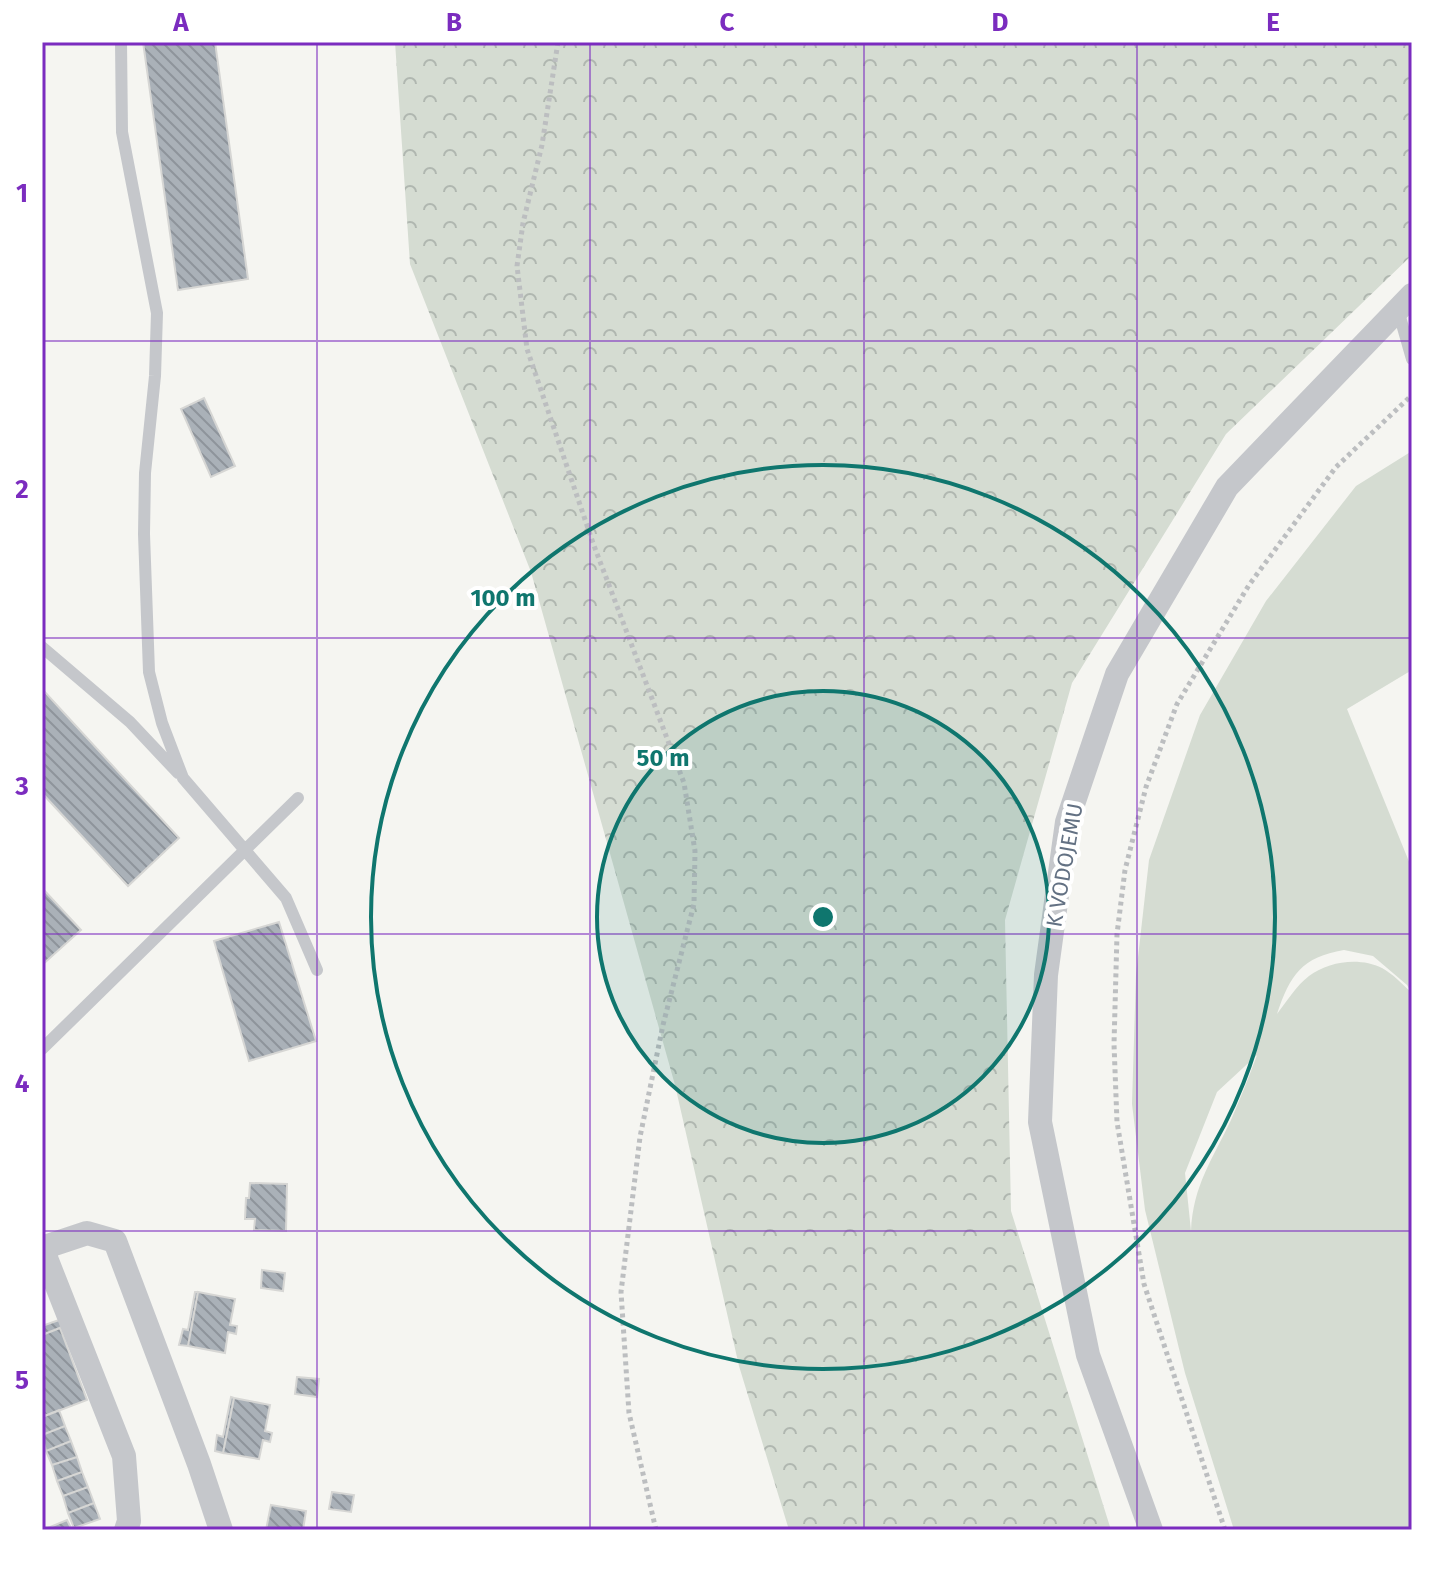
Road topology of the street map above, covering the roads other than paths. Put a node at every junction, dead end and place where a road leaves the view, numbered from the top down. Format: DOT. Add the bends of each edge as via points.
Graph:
graph roads {
  1 [pos="121,42"];
  2 [pos="1405,303"];
  3 [pos="1412,359"];
  4 [pos="42,647"];
  5 [pos="183,778"];
  6 [pos="298,798"];
  7 [pos="244,851"];
  8 [pos="317,970"];
  9 [pos="42,1049"];
  10 [pos="42,1248"];
  11 [pos="126,1530"];
  12 [pos="221,1530"];
  13 [pos="1151,1530"];
  1 -- 5 [label="lane" via="122,132 157,313 145,473 149,672"];
  2 -- 3 [label="lane"];
  2 -- 13 [label="street, K VODOJEMU" via="1227,487 1117,674 1067,822 1046,975 1040,1122 1088,1355"];
  4 -- 5 [label="lane" via="130,722"];
  5 -- 7 [label="lane"];
  6 -- 7 [label="lane"];
  7 -- 8 [label="lane" via="286,898"];
  7 -- 9 [label="lane"];
  10 -- 11 [label="street" via="124,1456"];
  10 -- 12 [label="street" via="87,1233 115,1241"];
}
